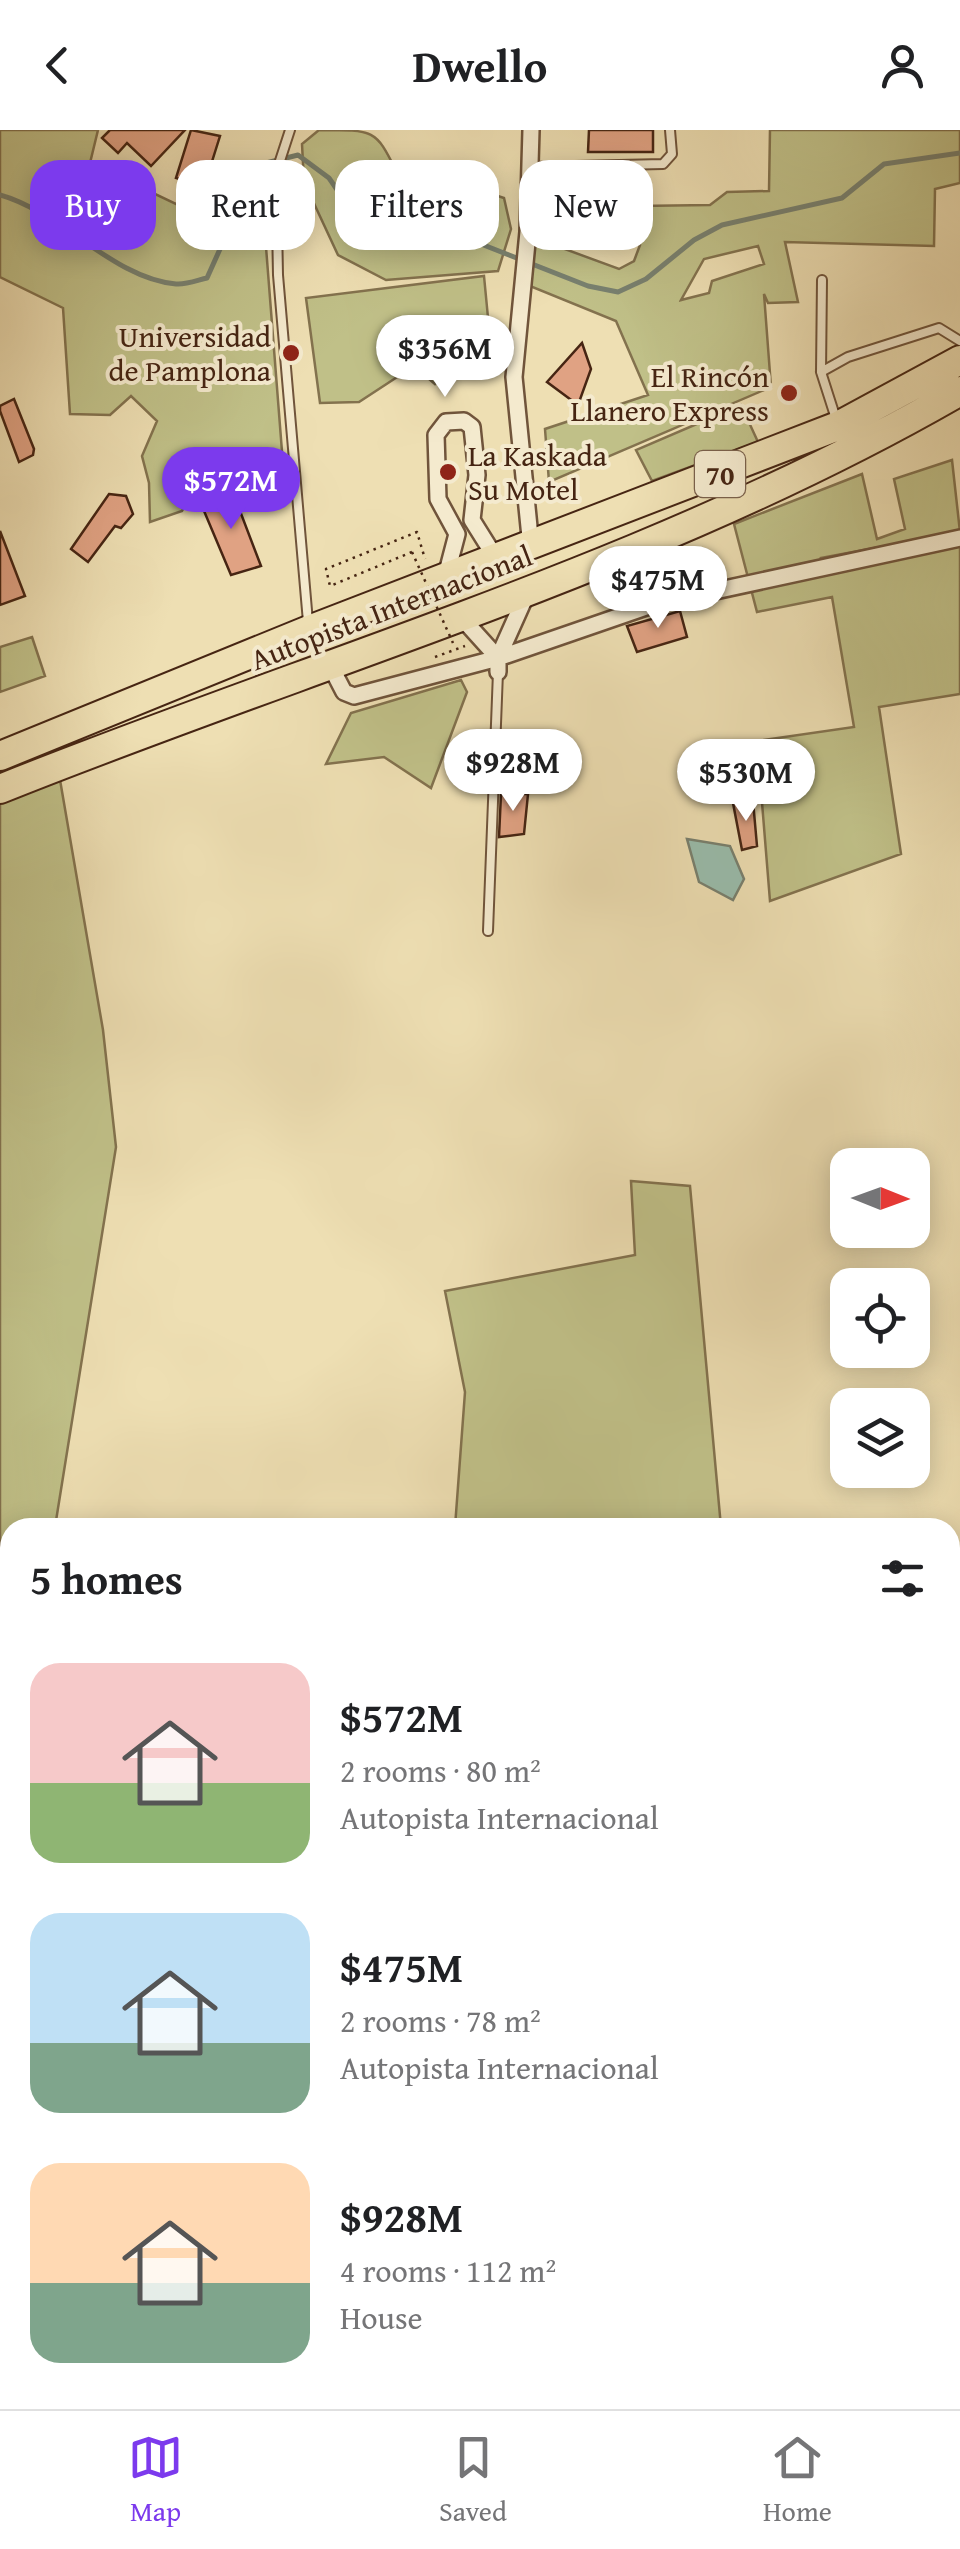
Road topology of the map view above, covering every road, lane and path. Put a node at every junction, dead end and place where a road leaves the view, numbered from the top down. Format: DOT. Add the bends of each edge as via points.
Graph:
graph roads {
  1 [pos="290,130"];
  2 [pos="531,130"];
  3 [pos="670,130"];
  4 [pos="531,160"];
  5 [pos="653,164"];
  6 [pos="524,250"];
  7 [pos="822,280"];
  8 [pos="960,341"];
  9 [pos="960,360"];
  10 [pos="820,372"];
  11 [pos="960,391"];
  12 [pos="838,426"];
  13 [pos="472,509"];
  14 [pos="450,515"];
  15 [pos="960,538"];
  16 [pos="530,546"];
  17 [pos="633,548"];
  18 [pos="497,560"];
  19 [pos="438,582"];
  20 [pos="528,591"];
  21 [pos="656,604"];
  22 [pos="309,630"];
  23 [pos="457,630"];
  24 [pos="481,640"];
  25 [pos="437,648"];
  26 [pos="428,659"];
  27 [pos="330,665"];
  28 [pos="498,665"];
  29 [pos="0,756"];
  30 [pos="0,789"];
  31 [pos="488,931"];
  1 -- 22 [label="lane" via="276,173 278,275"];
  2 -- 4 [label="street"];
  3 -- 5 [label="lane" via="672,154"];
  6 -- 16 [label="street" via="514,377"];
  7 -- 10 [label="lane"];
  8 -- 10 [label="lane" via="939,328"];
  9 -- 12 [label="highway, Autopista Internacional / 70"];
  10 -- 12 [label="lane"];
  11 -- 17 [label="highway, Autopista Internacional / 70" via="785,481"];
  12 -- 16 [label="highway, Autopista Internacional / 70"];
  13 -- 14 [label="street"];
  13 -- 14 [label="street" via="478,475 472,427 446,422 436,435 438,499"];
  13 -- 18 [label="street" via="474,528"];
  14 -- 19 [label="street" via="457,534"];
  15 -- 21 [label="street"];
  16 -- 18 [label="highway, Autopista Internacional / 70"];
  17 -- 20 [label="highway, Autopista Internacional / 70"];
  17 -- 21 [label="street"];
  18 -- 19 [label="highway, Autopista Internacional / 70"];
  19 -- 22 [label="highway, Autopista Internacional / 70"];
  19 -- 23 [label="path, bridge" via="417,532 326,570 330,586 412,552"];
  20 -- 23 [label="highway, Autopista Internacional / 70"];
  20 -- 28 [label="street"];
  21 -- 28 [label="street"];
  22 -- 29 [label="highway, Autopista Internacional / 70"];
  23 -- 24 [label="street"];
  23 -- 25 [label="path"];
  23 -- 27 [label="highway, Autopista Internacional / 70"];
  24 -- 26 [label="path"];
  24 -- 28 [label="street"];
  27 -- 28 [label="street" via="344,692 354,696"];
  27 -- 30 [label="highway, Autopista Internacional / 70"];
  28 -- 31 [label="lane"];
}
